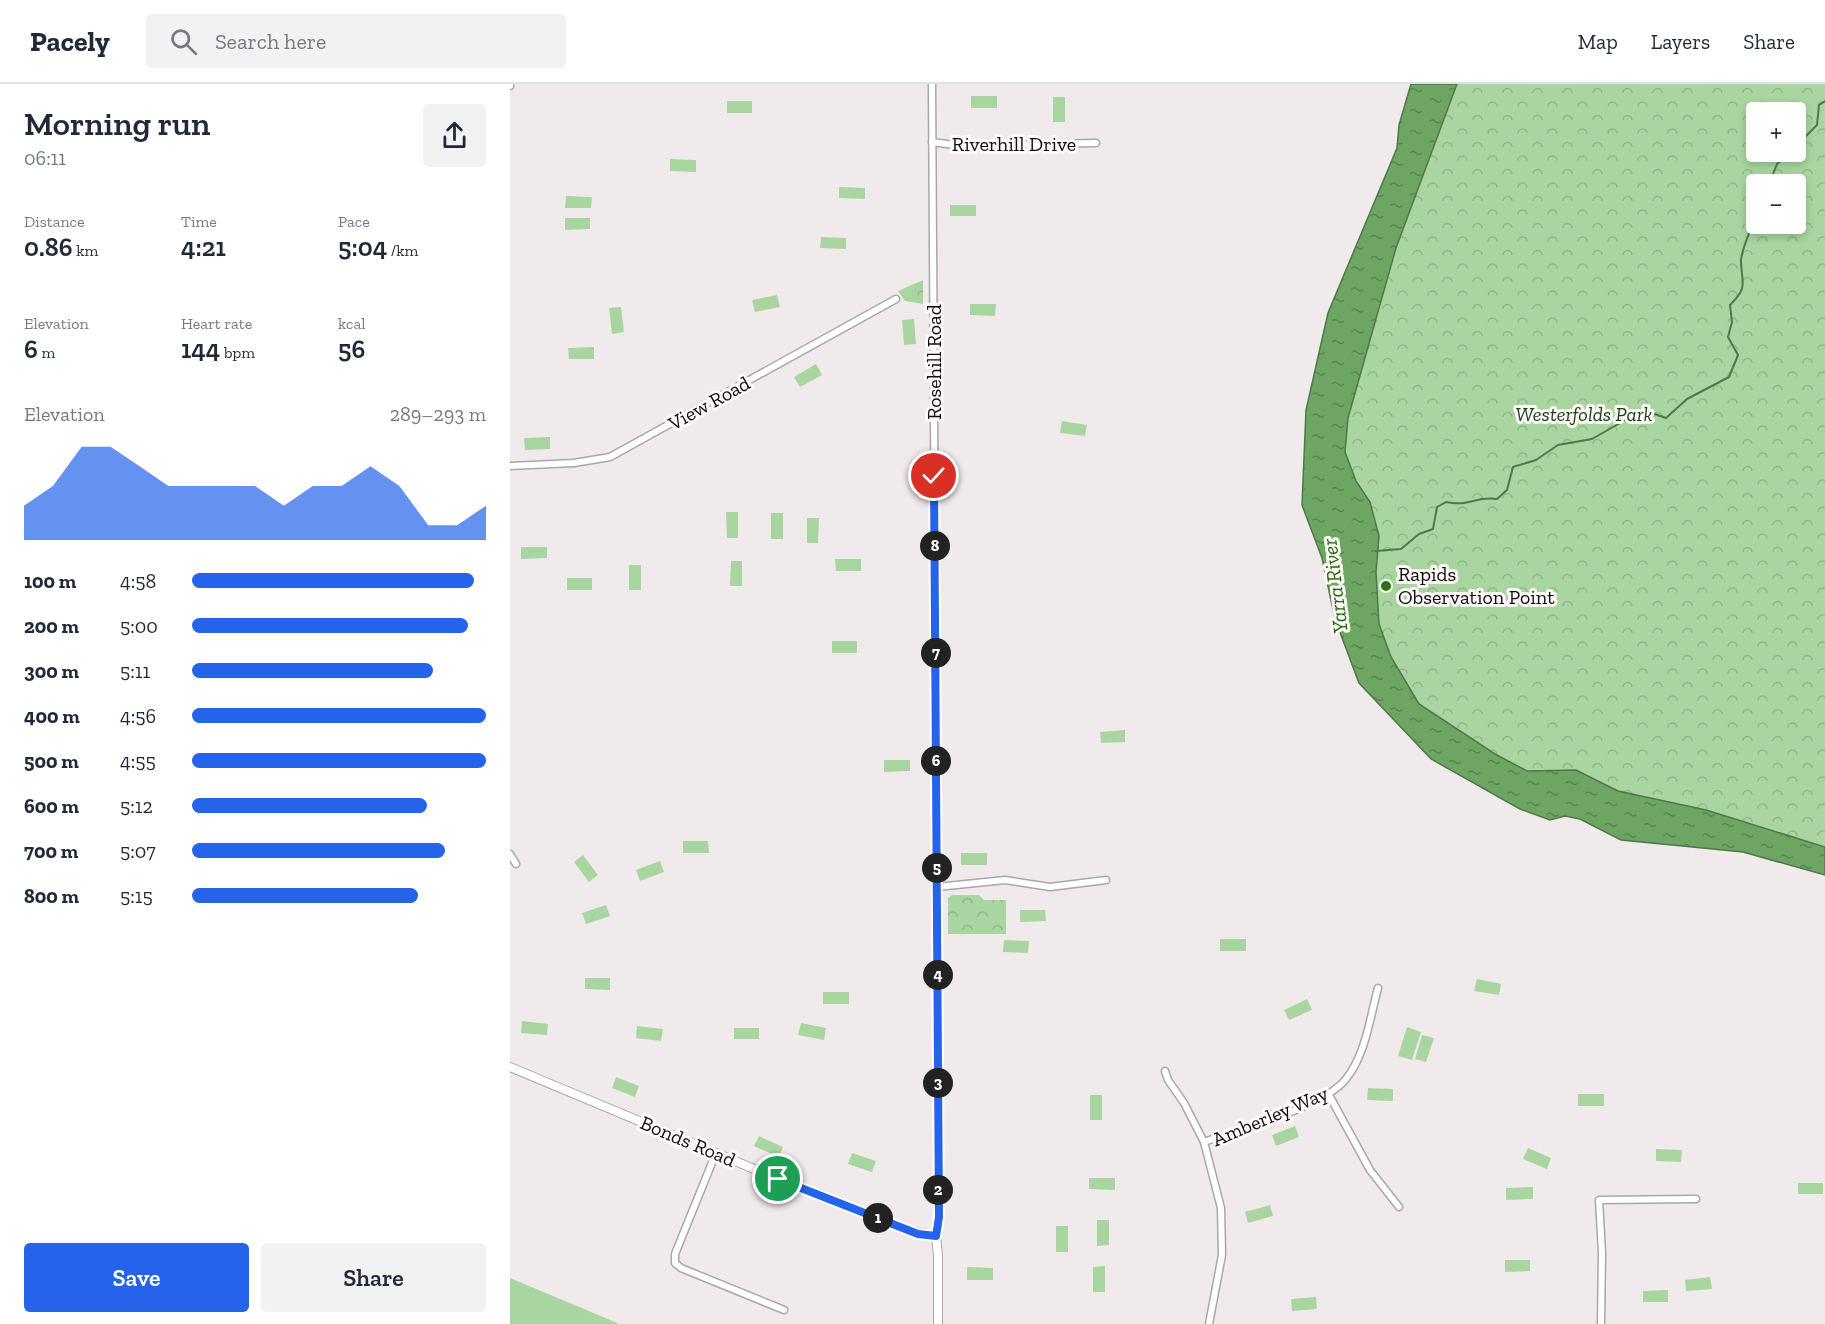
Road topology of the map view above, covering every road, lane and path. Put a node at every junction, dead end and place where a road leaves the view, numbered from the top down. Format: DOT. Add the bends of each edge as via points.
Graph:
graph roads {
  1 [pos="932,84"];
  2 [pos="932,142"];
  3 [pos="1096,143"];
  4 [pos="896,299"];
  5 [pos="510,466"];
  6 [pos="510,854"];
  7 [pos="516,864"];
  8 [pos="1106,880"];
  9 [pos="937,887"];
  10 [pos="1378,988"];
  11 [pos="510,1067"];
  12 [pos="1165,1071"];
  13 [pos="1329,1095"];
  14 [pos="1204,1142"];
  15 [pos="716,1153"];
  16 [pos="1696,1199"];
  17 [pos="1399,1208"];
  18 [pos="936,1236"];
  19 [pos="784,1310"];
  20 [pos="938,1324"];
  21 [pos="1209,1324"];
  22 [pos="1601,1324"];
  1 -- 2 [label="street, Rosehill Road"];
  2 -- 3 [label="street, Riverhill Drive" via="962,146"];
  2 -- 9 [label="street, Rosehill Road"];
  4 -- 5 [label="street, View Road" via="610,457"];
  6 -- 7 [label="street"];
  8 -- 9 [label="street" via="1050,887 1005,880"];
  9 -- 18 [label="street, Rosehill Road"];
  10 -- 13 [label="street, Amberley Way" via="1362,1049 1347,1078"];
  11 -- 15 [label="street, Bonds Road"];
  12 -- 14 [label="street"];
  13 -- 14 [label="street, Amberley Way"];
  13 -- 17 [label="street" via="1370,1170"];
  14 -- 21 [label="street, Amberley Way" via="1216,1185 1222,1255"];
  15 -- 18 [label="street, Bonds Road" via="910,1231"];
  15 -- 19 [label="street" via="675,1254 675,1263"];
  16 -- 22 [label="street" via="1599,1200"];
  18 -- 20 [label="street, Rosehill Road"];
}
